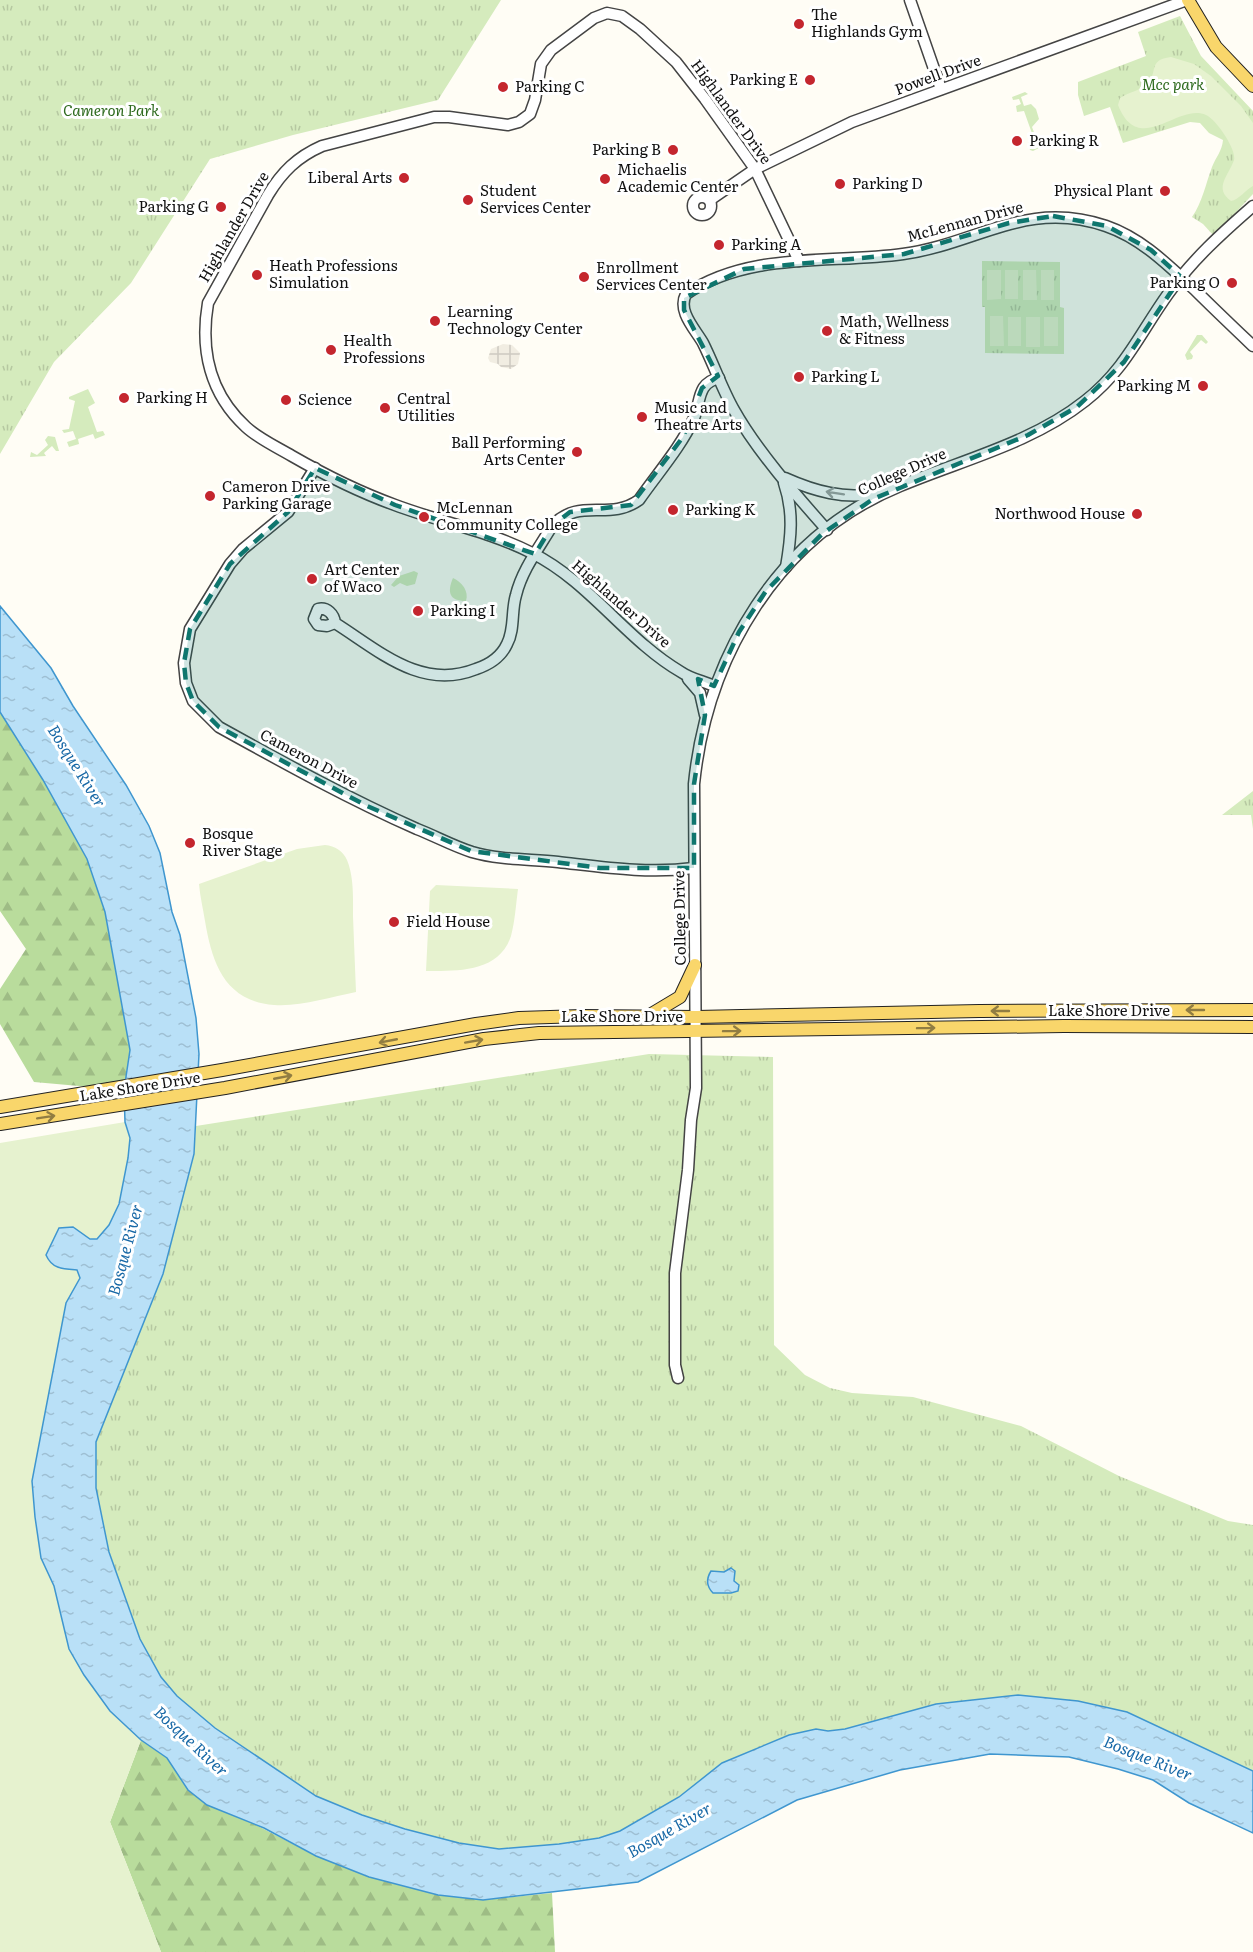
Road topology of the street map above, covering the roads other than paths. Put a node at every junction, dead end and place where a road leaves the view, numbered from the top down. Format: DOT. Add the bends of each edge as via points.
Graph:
graph roads {
  1 [pos="910,0"];
  2 [pos="1188,0"];
  3 [pos="1253,87"];
  4 [pos="941,89"];
  5 [pos="755,169"];
  6 [pos="710,200"];
  7 [pos="1253,206"];
  8 [pos="799,261"];
  9 [pos="1181,277"];
  10 [pos="1253,346"];
  11 [pos="719,378"];
  12 [pos="315,468"];
  13 [pos="782,477"];
  14 [pos="890,491"];
  15 [pos="827,530"];
  16 [pos="535,555"];
  17 [pos="786,567"];
  18 [pos="334,623"];
  19 [pos="681,673"];
  20 [pos="714,686"];
  21 [pos="705,715"];
  22 [pos="694,868"];
  23 [pos="695,965"];
  24 [pos="1253,1010"];
  25 [pos="648,1016"];
  26 [pos="696,1017"];
  27 [pos="1253,1027"];
  28 [pos="696,1032"];
  29 [pos="0,1107"];
  30 [pos="0,1124"];
  31 [pos="678,1378"];
  1 -- 4 [label="street"];
  2 -- 3 [label="main road" via="1216,46"];
  2 -- 4 [label="street, Powell Drive"];
  4 -- 5 [label="street, Powell Drive" via="852,122"];
  5 -- 6 [label="street, Powell Drive"];
  5 -- 8 [label="street, Highlander Drive"];
  5 -- 12 [label="street, Highlander Drive" via="676,62 622,16 607,13 551,50 541,64 530,114 519,122 508,125 434,117 351,137 305,153 278,179 212,292 205,318 209,371 228,408 247,428"];
  7 -- 9 [label="street, College Drive"];
  8 -- 9 [label="street, McLennan Drive" via="904,254 1009,223 1053,216 1107,226 1144,245"];
  8 -- 11 [label="street, McLennan Drive" via="725,274 684,298 684,310"];
  9 -- 10 [label="street, McLennan Drive"];
  9 -- 14 [label="street, College Drive" via="1124,362 1081,404 1028,435"];
  11 -- 13 [label="street" via="734,410"];
  11 -- 16 [label="street" via="702,388 693,419 639,500 616,510 570,512 552,526"];
  12 -- 16 [label="street, Highlander Drive" via="395,506"];
  12 -- 22 [label="street, Cameron Drive" via="288,512 230,564 190,629 184,663 186,683 204,714 219,727 320,783 471,851 600,868"];
  14 -- 13 [label="street, one-way" via="841,495"];
  13 -- 15 [label="street"];
  13 -- 17 [label="street" via="792,517"];
  14 -- 15 [label="street, College Drive"];
  15 -- 17 [label="street, College Drive"];
  16 -- 18 [label="street" via="515,597 508,643 494,660 466,673 421,673"];
  16 -- 19 [label="street, Highlander Drive" via="577,582 650,651"];
  17 -- 20 [label="street, College Drive" via="739,632"];
  19 -- 20 [label="street, Highlander Drive"];
  19 -- 21 [label="street, Highlander Drive" via="700,693"];
  20 -- 21 [label="street, College Drive"];
  21 -- 22 [label="street, College Drive" via="694,784"];
  22 -- 23 [label="street, College Drive"];
  23 -- 25 [label="main road" via="680,997"];
  23 -- 26 [label="street, College Drive"];
  24 -- 26 [label="main road, Lake Shore Drive, one-way"];
  25 -- 26 [label="main road, Lake Shore Drive"];
  25 -- 29 [label="main road, Lake Shore Drive, one-way" via="498,1021"];
  26 -- 28 [label="street, College Drive"];
  28 -- 27 [label="main road, Lake Shore Drive, one-way"];
  30 -- 28 [label="main road, Lake Shore Drive, one-way" via="225,1088 484,1039 576,1031"];
  28 -- 31 [label="street, College Drive" via="696,1088 675,1273"];
}
